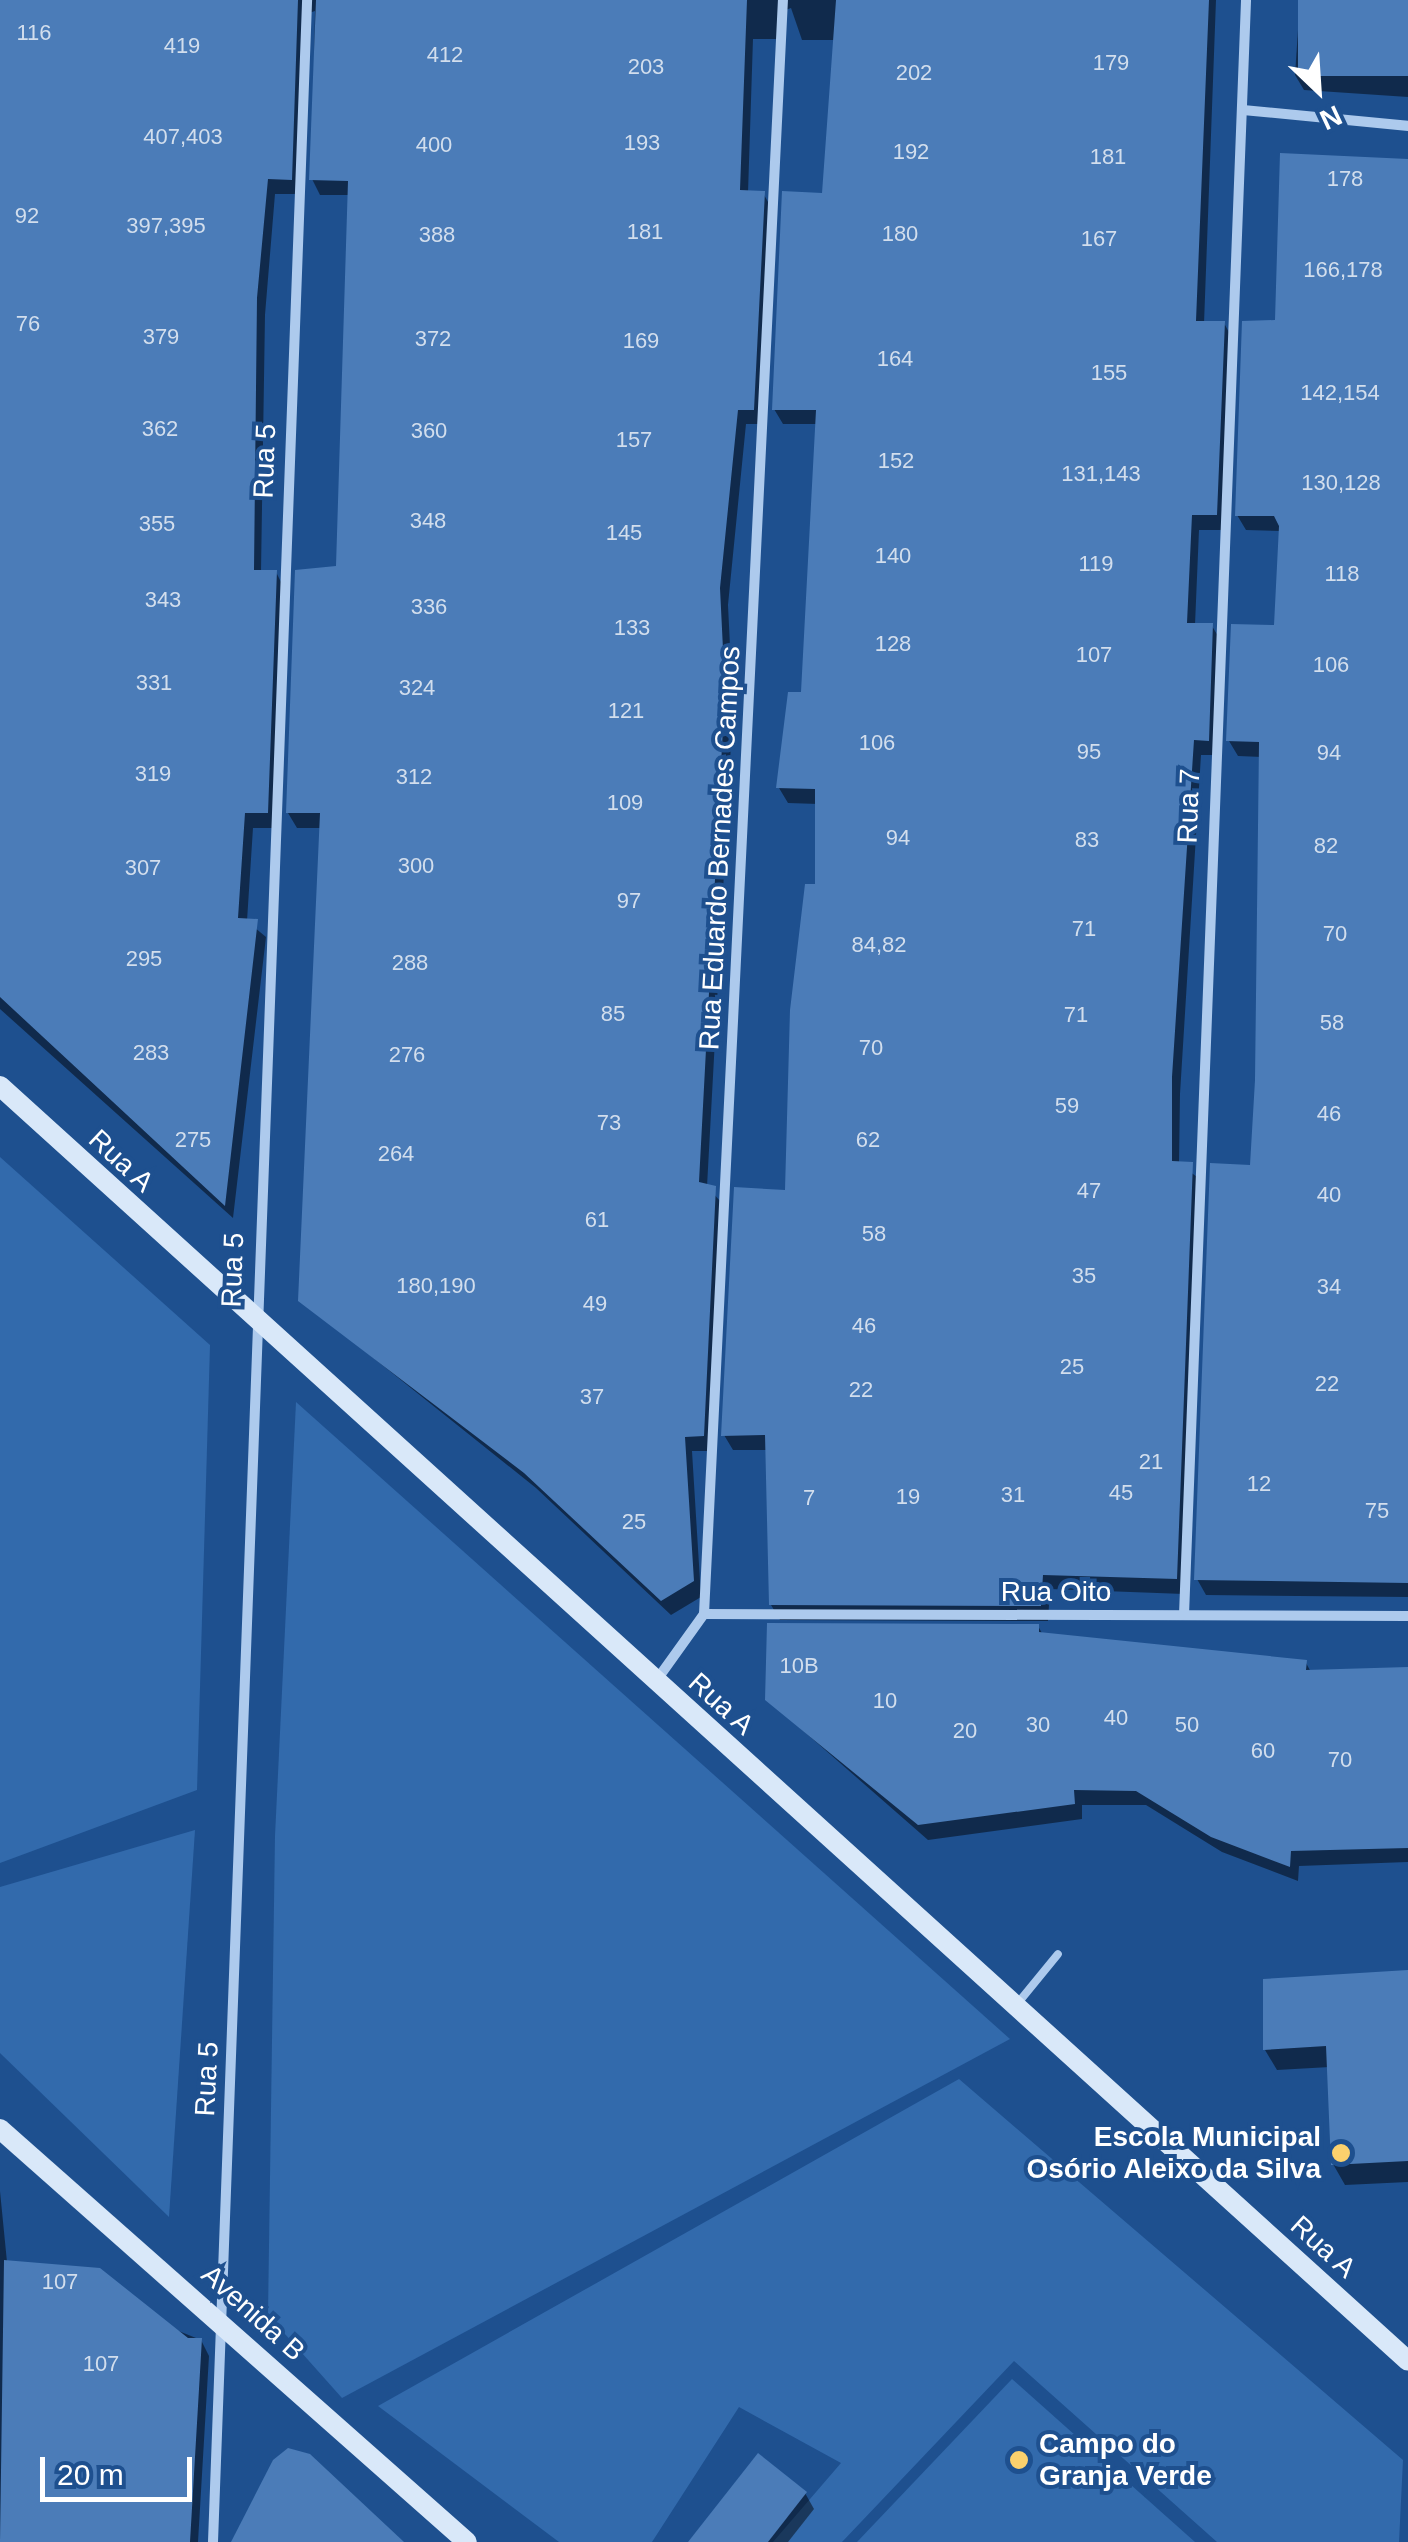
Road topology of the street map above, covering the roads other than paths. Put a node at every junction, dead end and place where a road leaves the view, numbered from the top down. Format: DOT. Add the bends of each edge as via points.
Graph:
graph roads {
  1 [pos="308,0"];
  2 [pos="783,0"];
  3 [pos="1246,0"];
  4 [pos="1243,110"];
  5 [pos="1408,126"];
  6 [pos="0,1086"];
  7 [pos="254,1322"];
  8 [pos="704,1614"];
  9 [pos="1184,1615"];
  10 [pos="1408,1616"];
  11 [pos="656,1682"];
  12 [pos="1058,1954"];
  13 [pos="1015,2006"];
  14 [pos="0,2129"];
  15 [pos="219,2318"];
  16 [pos="1408,2361"];
  17 [pos="213,2542"];
  18 [pos="467,2542"];
  1 -- 7 [label="street, Rua 5"];
  2 -- 8 [label="street, Rua Eduardo Bernades Campos"];
  3 -- 4 [label="street, Rua 7"];
  4 -- 5 [label="street"];
  4 -- 9 [label="street, Rua 7" via="1228,295"];
  6 -- 7 [label="street, Rua A"];
  7 -- 11 [label="street, Rua A"];
  7 -- 15 [label="street, Rua 5"];
  8 -- 9 [label="street, Rua Oito"];
  8 -- 11 [label="street"];
  9 -- 10 [label="street, Rua Oito"];
  11 -- 13 [label="street, Rua A"];
  12 -- 13 [label="lane"];
  13 -- 16 [label="street, Rua A"];
  14 -- 15 [label="street, Avenida B"];
  15 -- 17 [label="street, Rua 5"];
  15 -- 18 [label="street, Avenida B"];
}
